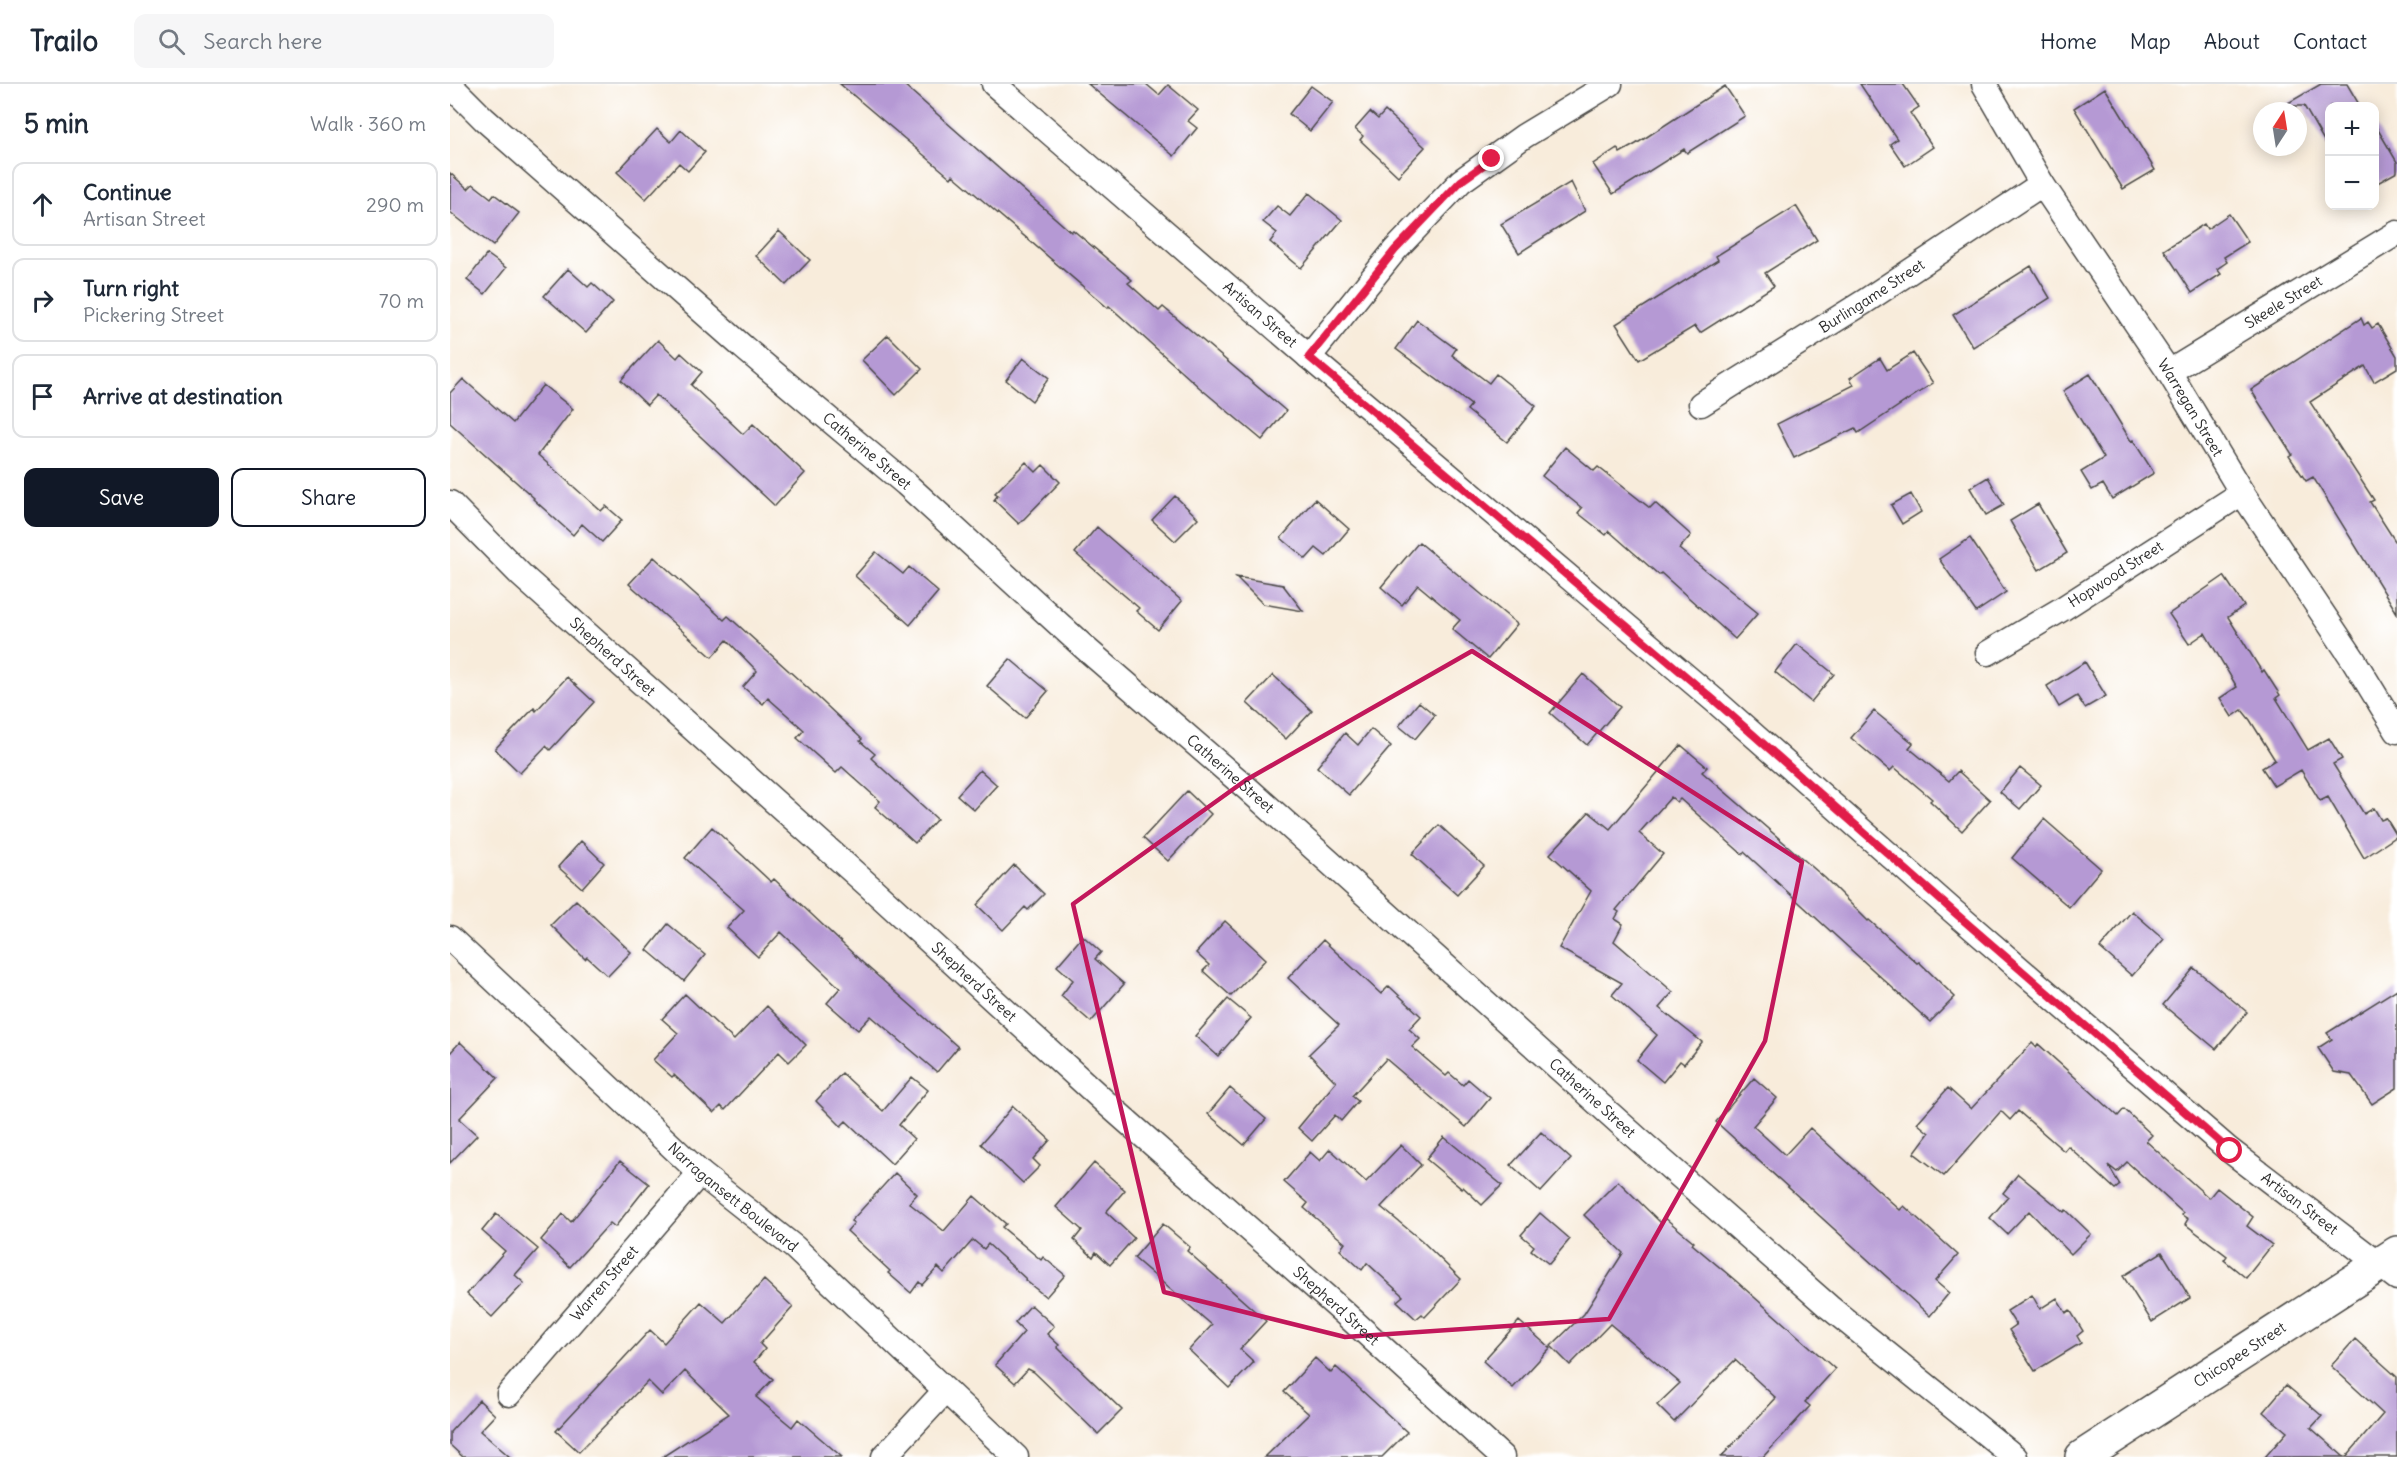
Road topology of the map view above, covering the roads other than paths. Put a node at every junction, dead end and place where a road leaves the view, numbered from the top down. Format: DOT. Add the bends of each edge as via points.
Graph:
graph roads {
  1 [pos="994,84"];
  2 [pos="1610,84"];
  3 [pos="1984,84"];
  4 [pos="450,86"];
  5 [pos="2042,184"];
  6 [pos="2397,233"];
  7 [pos="1309,357"];
  8 [pos="2169,372"];
  9 [pos="1701,404"];
  10 [pos="2242,493"];
  11 [pos="450,503"];
  12 [pos="1988,653"];
  13 [pos="2397,731"];
  14 [pos="450,938"];
  15 [pos="700,1173"];
  16 [pos="2392,1270"];
  17 [pos="945,1391"];
  18 [pos="508,1395"];
  19 [pos="884,1457"];
  20 [pos="1016,1457"];
  21 [pos="1502,1457"];
  22 [pos="2014,1457"];
  23 [pos="2082,1457"];
  1 -- 7 [label="street, Artisan Street"];
  2 -- 7 [label="street" via="1524,136 1461,181 1395,250"];
  3 -- 5 [label="street, Warregan Street"];
  4 -- 22 [label="street, Catherine Street" via="743,347 906,484 1085,648 1820,1300"];
  5 -- 8 [label="street, Warregan Street"];
  5 -- 9 [label="street, Burlingame Street"];
  6 -- 8 [label="street, Skeele Street"];
  7 -- 16 [label="street, Artisan Street" via="1714,700 2230,1151"];
  8 -- 10 [label="street, Warregan Street"];
  10 -- 12 [label="street, Hopwood Street"];
  10 -- 13 [label="street, Warregan Street"];
  11 -- 21 [label="street, Shepherd Street" via="522,576"];
  14 -- 15 [label="street, Narragansett Boulevard"];
  15 -- 17 [label="street, Narragansett Boulevard" via="794,1247"];
  15 -- 18 [label="street, Warren Street"];
  16 -- 23 [label="main road, Chicopee Street"];
  17 -- 19 [label="street"];
  17 -- 20 [label="street, Narragansett Boulevard"];
}
